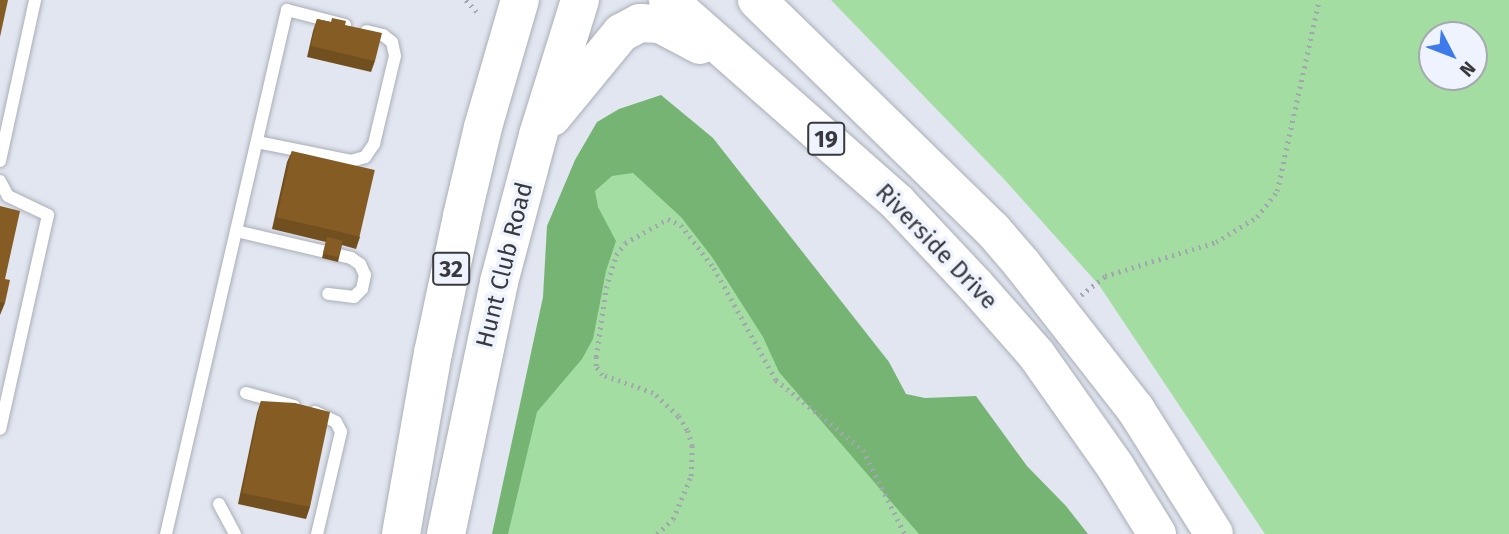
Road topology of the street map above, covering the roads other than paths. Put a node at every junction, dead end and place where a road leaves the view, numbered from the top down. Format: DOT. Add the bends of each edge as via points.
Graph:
graph roads {
  1 [pos="35,0"];
  2 [pos="580,0"];
  3 [pos="668,0"];
  4 [pos="518,3"];
  5 [pos="769,7"];
  6 [pos="761,83"];
  7 [pos="538,135"];
  8 [pos="257,142"];
  9 [pos="0,161"];
  10 [pos="0,181"];
  11 [pos="236,231"];
  12 [pos="328,294"];
  13 [pos="246,393"];
  14 [pos="0,429"];
  15 [pos="219,505"];
  16 [pos="166,534"];
  17 [pos="235,534"];
  18 [pos="317,534"];
  19 [pos="401,534"];
  20 [pos="446,534"];
  21 [pos="1157,534"];
  22 [pos="1214,534"];
  1 -- 9 [label="lane"];
  2 -- 7 [label="main road, Hunt Club Road / 32"];
  3 -- 6 [label="main road, Riverside Drive / 19"];
  4 -- 19 [label="main road, Hunt Club Road / 32" via="465,204"];
  5 -- 22 [label="main road, Riverside Drive / 19" via="992,229 1136,410"];
  6 -- 7 [label="main road" via="680,33 660,24 640,23 621,33 598,57"];
  6 -- 21 [label="main road, Riverside Drive / 19" via="897,202 1002,315 1036,354"];
  7 -- 20 [label="main road, Hunt Club Road / 32" via="499,282"];
  8 -- 8 [label="lane" via="287,10 383,35 391,42 395,56 374,144 365,157 351,161"];
  8 -- 11 [label="lane"];
  10 -- 14 [label="lane" via="8,196 48,215"];
  11 -- 12 [label="lane" via="360,264 365,275 354,298"];
  11 -- 16 [label="lane"];
  13 -- 18 [label="lane" via="336,422 341,432"];
  15 -- 17 [label="lane"];
}
